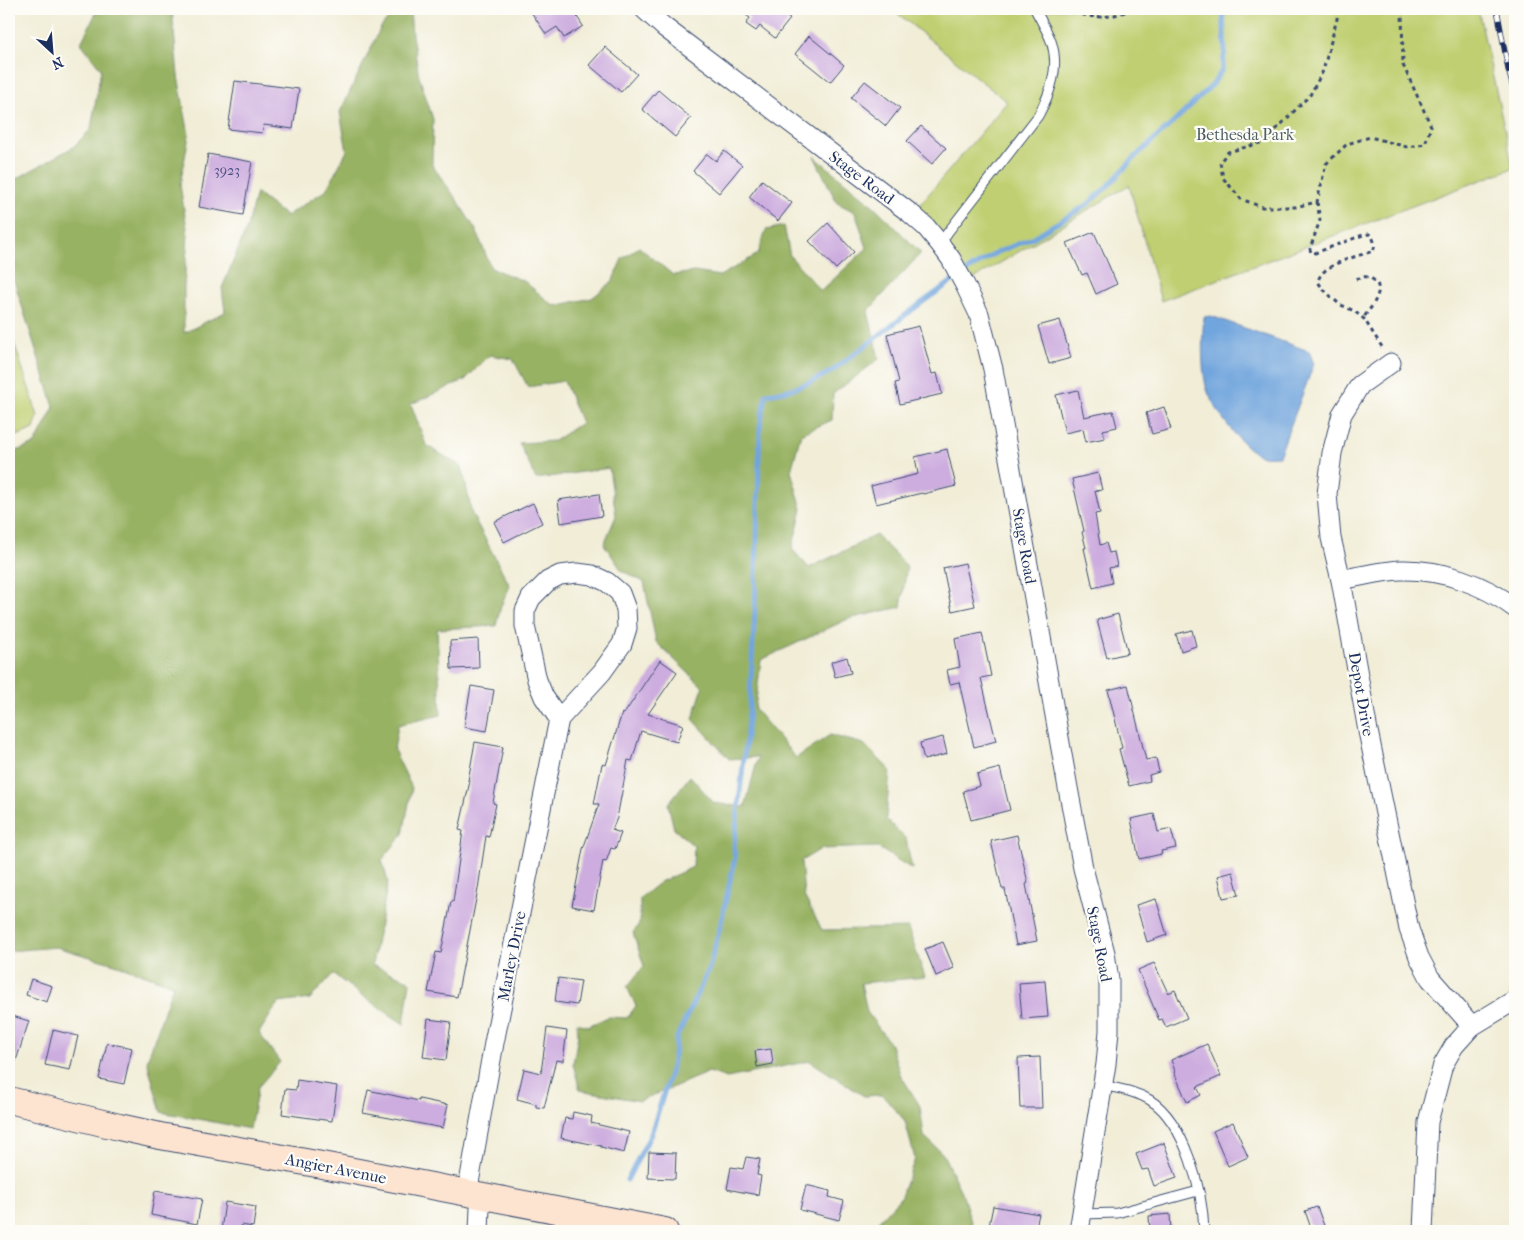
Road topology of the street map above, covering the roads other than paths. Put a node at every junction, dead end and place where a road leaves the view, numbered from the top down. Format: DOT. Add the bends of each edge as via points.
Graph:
graph roads {
  1 [pos="644,9"];
  2 [pos="1035,9"];
  3 [pos="940,244"];
  4 [pos="1392,363"];
  5 [pos="1341,580"];
  6 [pos="1515,608"];
  7 [pos="559,719"];
  8 [pos="1515,1000"];
  9 [pos="1472,1026"];
  10 [pos="1102,1085"];
  11 [pos="9,1100"];
  12 [pos="1198,1191"];
  13 [pos="475,1195"];
  14 [pos="1081,1223"];
  15 [pos="479,1231"];
  16 [pos="665,1231"];
  17 [pos="1204,1231"];
  18 [pos="1423,1231"];
  1 -- 3 [label="street, Stage Road" via="910,213"];
  2 -- 3 [label="lane" via="1051,41 1053,53 1053,82 1047,98 1038,116"];
  3 -- 10 [label="street, Stage Road" via="979,314 993,369 1071,806 1105,953 1109,1031"];
  4 -- 5 [label="street, Depot Drive" via="1360,385 1342,414 1332,453 1327,494 1331,538"];
  5 -- 6 [label="street" via="1401,570 1435,573 1487,590"];
  5 -- 9 [label="street, Depot Drive" via="1409,929 1430,978"];
  7 -- 7 [label="street" via="536,680 525,626 526,611 531,598 548,581 560,575 592,575 620,593 626,609 627,628 622,644 602,672"];
  7 -- 13 [label="street, Marley Drive" via="494,1043"];
  8 -- 9 [label="street"];
  9 -- 18 [label="street" via="1454,1046 1443,1065 1428,1122"];
  10 -- 12 [label="lane" via="1144,1096 1172,1121 1185,1147"];
  10 -- 14 [label="street, Stage Road"];
  11 -- 13 [label="main road, Angier Avenue" via="160,1136"];
  12 -- 14 [label="lane"];
  12 -- 17 [label="lane"];
  13 -- 15 [label="street, Marley Drive" via="480,1208"];
  13 -- 16 [label="main road, Angier Avenue"];
}
